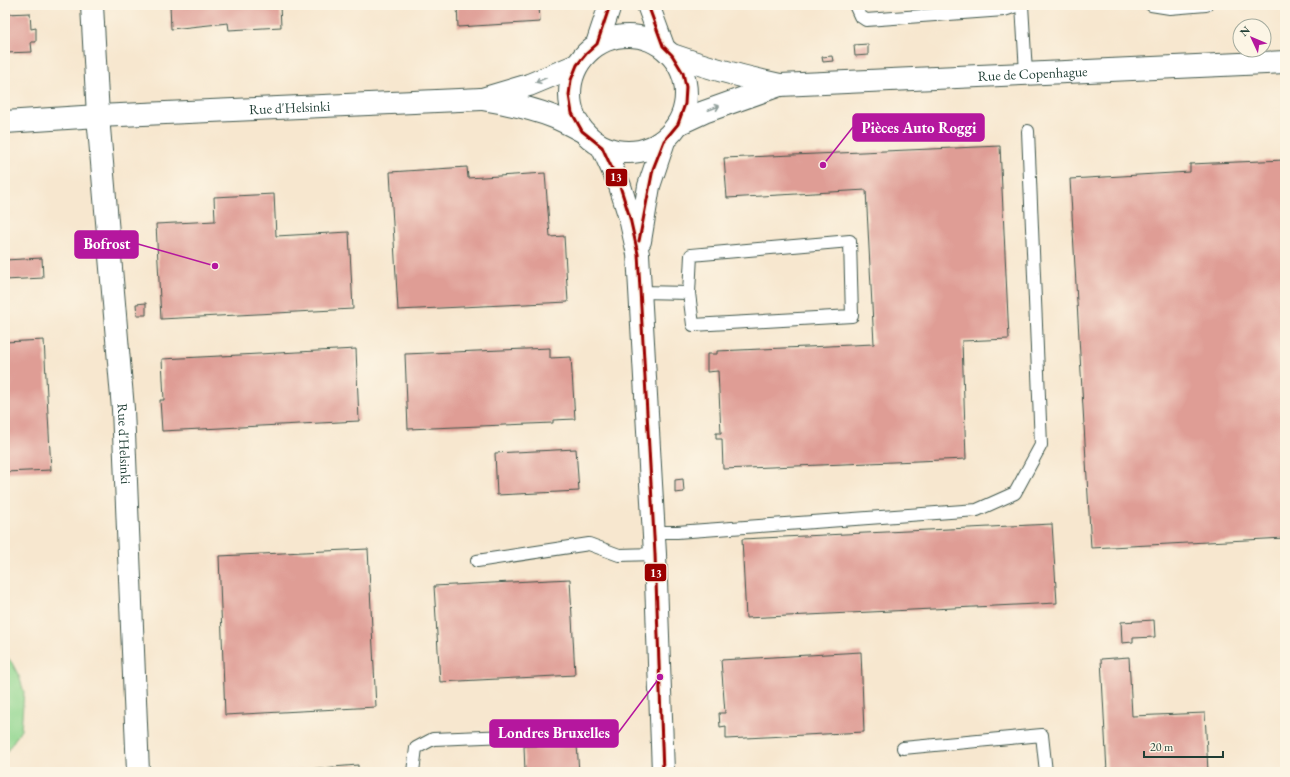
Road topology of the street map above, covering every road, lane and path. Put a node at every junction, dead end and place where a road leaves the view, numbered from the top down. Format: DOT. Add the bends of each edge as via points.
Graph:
graph roads {
  1 [pos="92,5"];
  2 [pos="610,5"];
  3 [pos="648,5"];
  4 [pos="855,5"];
  5 [pos="1020,5"];
  6 [pos="1151,5"];
  7 [pos="1206,5"];
  8 [pos="597,44"];
  9 [pos="667,50"];
  10 [pos="1285,62"];
  11 [pos="577,65"];
  12 [pos="1026,73"];
  13 [pos="780,85"];
  14 [pos="482,99"];
  15 [pos="98,116"];
  16 [pos="5,122"];
  17 [pos="678,124"];
  18 [pos="582,131"];
  19 [pos="1028,131"];
  20 [pos="664,141"];
  21 [pos="602,147"];
  22 [pos="638,254"];
  23 [pos="640,292"];
  24 [pos="689,293"];
  25 [pos="653,532"];
  26 [pos="655,554"];
  27 [pos="477,561"];
  28 [pos="559,734"];
  29 [pos="903,748"];
  30 [pos="138,772"];
  31 [pos="413,772"];
  32 [pos="663,772"];
  33 [pos="1046,772"];
  1 -- 15 [label="street, Rue d'Helsinki"];
  2 -- 8 [label="street"];
  3 -- 9 [label="street"];
  4 -- 5 [label="lane" via="860,16 866,20 1004,10"];
  5 -- 12 [label="lane"];
  6 -- 7 [label="lane" via="1170,8"];
  8 -- 9 [label="street" via="615,35 630,34 645,37"];
  8 -- 11 [label="street"];
  9 -- 13 [label="street, Rue de Copenhague" via="720,71"];
  9 -- 17 [label="street" via="683,73 686,87 685,104"];
  10 -- 12 [label="street, Rue de Copenhague"];
  11 -- 14 [label="street, Rue d'Helsinki, one-way" via="529,85"];
  11 -- 18 [label="street" via="569,95 572,113"];
  12 -- 13 [label="street, Rue de Copenhague"];
  17 -- 13 [label="street, Rue de Copenhague, one-way"];
  14 -- 15 [label="street, Rue d'Helsinki"];
  14 -- 18 [label="street, Rue d'Helsinki" via="533,110"];
  15 -- 16 [label="street, Rue d'Helsinki"];
  15 -- 30 [label="street, Rue d'Helsinki" via="123,409"];
  17 -- 20 [label="street"];
  18 -- 21 [label="street"];
  19 -- 25 [label="lane" via="1041,444 1015,493 977,510 685,532"];
  20 -- 21 [label="street" via="643,151 633,152 622,153"];
  20 -- 22 [label="street" via="649,186"];
  21 -- 22 [label="street" via="620,186"];
  22 -- 23 [label="street"];
  23 -- 24 [label="lane"];
  23 -- 25 [label="street"];
  24 -- 24 [label="lane" via="693,325 852,316 850,241 691,254"];
  25 -- 26 [label="street"];
  26 -- 27 [label="lane" via="619,555 589,544"];
  26 -- 32 [label="street"];
  28 -- 31 [label="lane" via="433,739 416,748"];
  29 -- 33 [label="lane" via="1042,735"];
}
